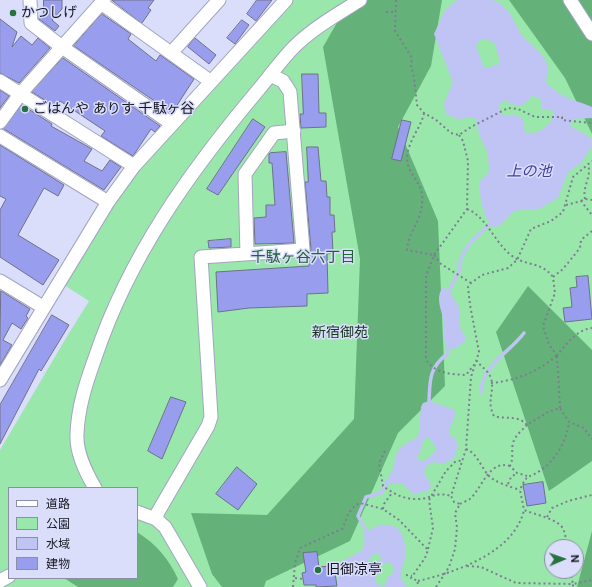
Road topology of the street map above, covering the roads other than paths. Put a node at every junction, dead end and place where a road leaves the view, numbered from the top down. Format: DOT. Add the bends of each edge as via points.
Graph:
graph roads {
  1 [pos="30,0"];
  2 [pos="219,0"];
  3 [pos="286,0"];
  4 [pos="360,0"];
  5 [pos="570,0"];
  6 [pos="102,2"];
  7 [pos="592,34"];
  8 [pos="62,48"];
  9 [pos="172,52"];
  10 [pos="270,75"];
  11 [pos="0,81"];
  12 [pos="210,81"];
  13 [pos="21,93"];
  14 [pos="0,122"];
  15 [pos="172,124"];
  16 [pos="294,131"];
  17 [pos="0,136"];
  18 [pos="134,166"];
  19 [pos="108,202"];
  20 [pos="247,254"];
  21 [pos="0,281"];
  22 [pos="43,307"];
  23 [pos="0,380"];
  24 [pos="94,487"];
  25 [pos="138,512"];
  26 [pos="156,519"];
  27 [pos="200,587"];
  1 -- 8 [label="street" via="31,23"];
  2 -- 9 [label="street"];
  3 -- 12 [label="street"];
  4 -- 10 [label="street" via="295,46"];
  5 -- 7 [label="street"];
  6 -- 8 [label="street"];
  6 -- 9 [label="street"];
  8 -- 13 [label="street"];
  8 -- 15 [label="street"];
  9 -- 12 [label="street"];
  10 -- 16 [label="street" via="283,81 290,92"];
  10 -- 24 [label="street" via="182,186 112,310 78,413 77,435 80,454"];
  11 -- 13 [label="street"];
  12 -- 15 [label="street"];
  13 -- 14 [label="street"];
  13 -- 18 [label="street"];
  15 -- 18 [label="street"];
  16 -- 20 [label="street" via="274,134 245,174"];
  16 -- 20 [label="street" via="303,250"];
  17 -- 19 [label="street"];
  18 -- 19 [label="street"];
  19 -- 22 [label="street"];
  20 -- 26 [label="street" via="201,258 211,417"];
  21 -- 22 [label="street"];
  22 -- 23 [label="street"];
  25 -- 26 [label="street"];
  26 -- 27 [label="street" via="165,527"];
}
